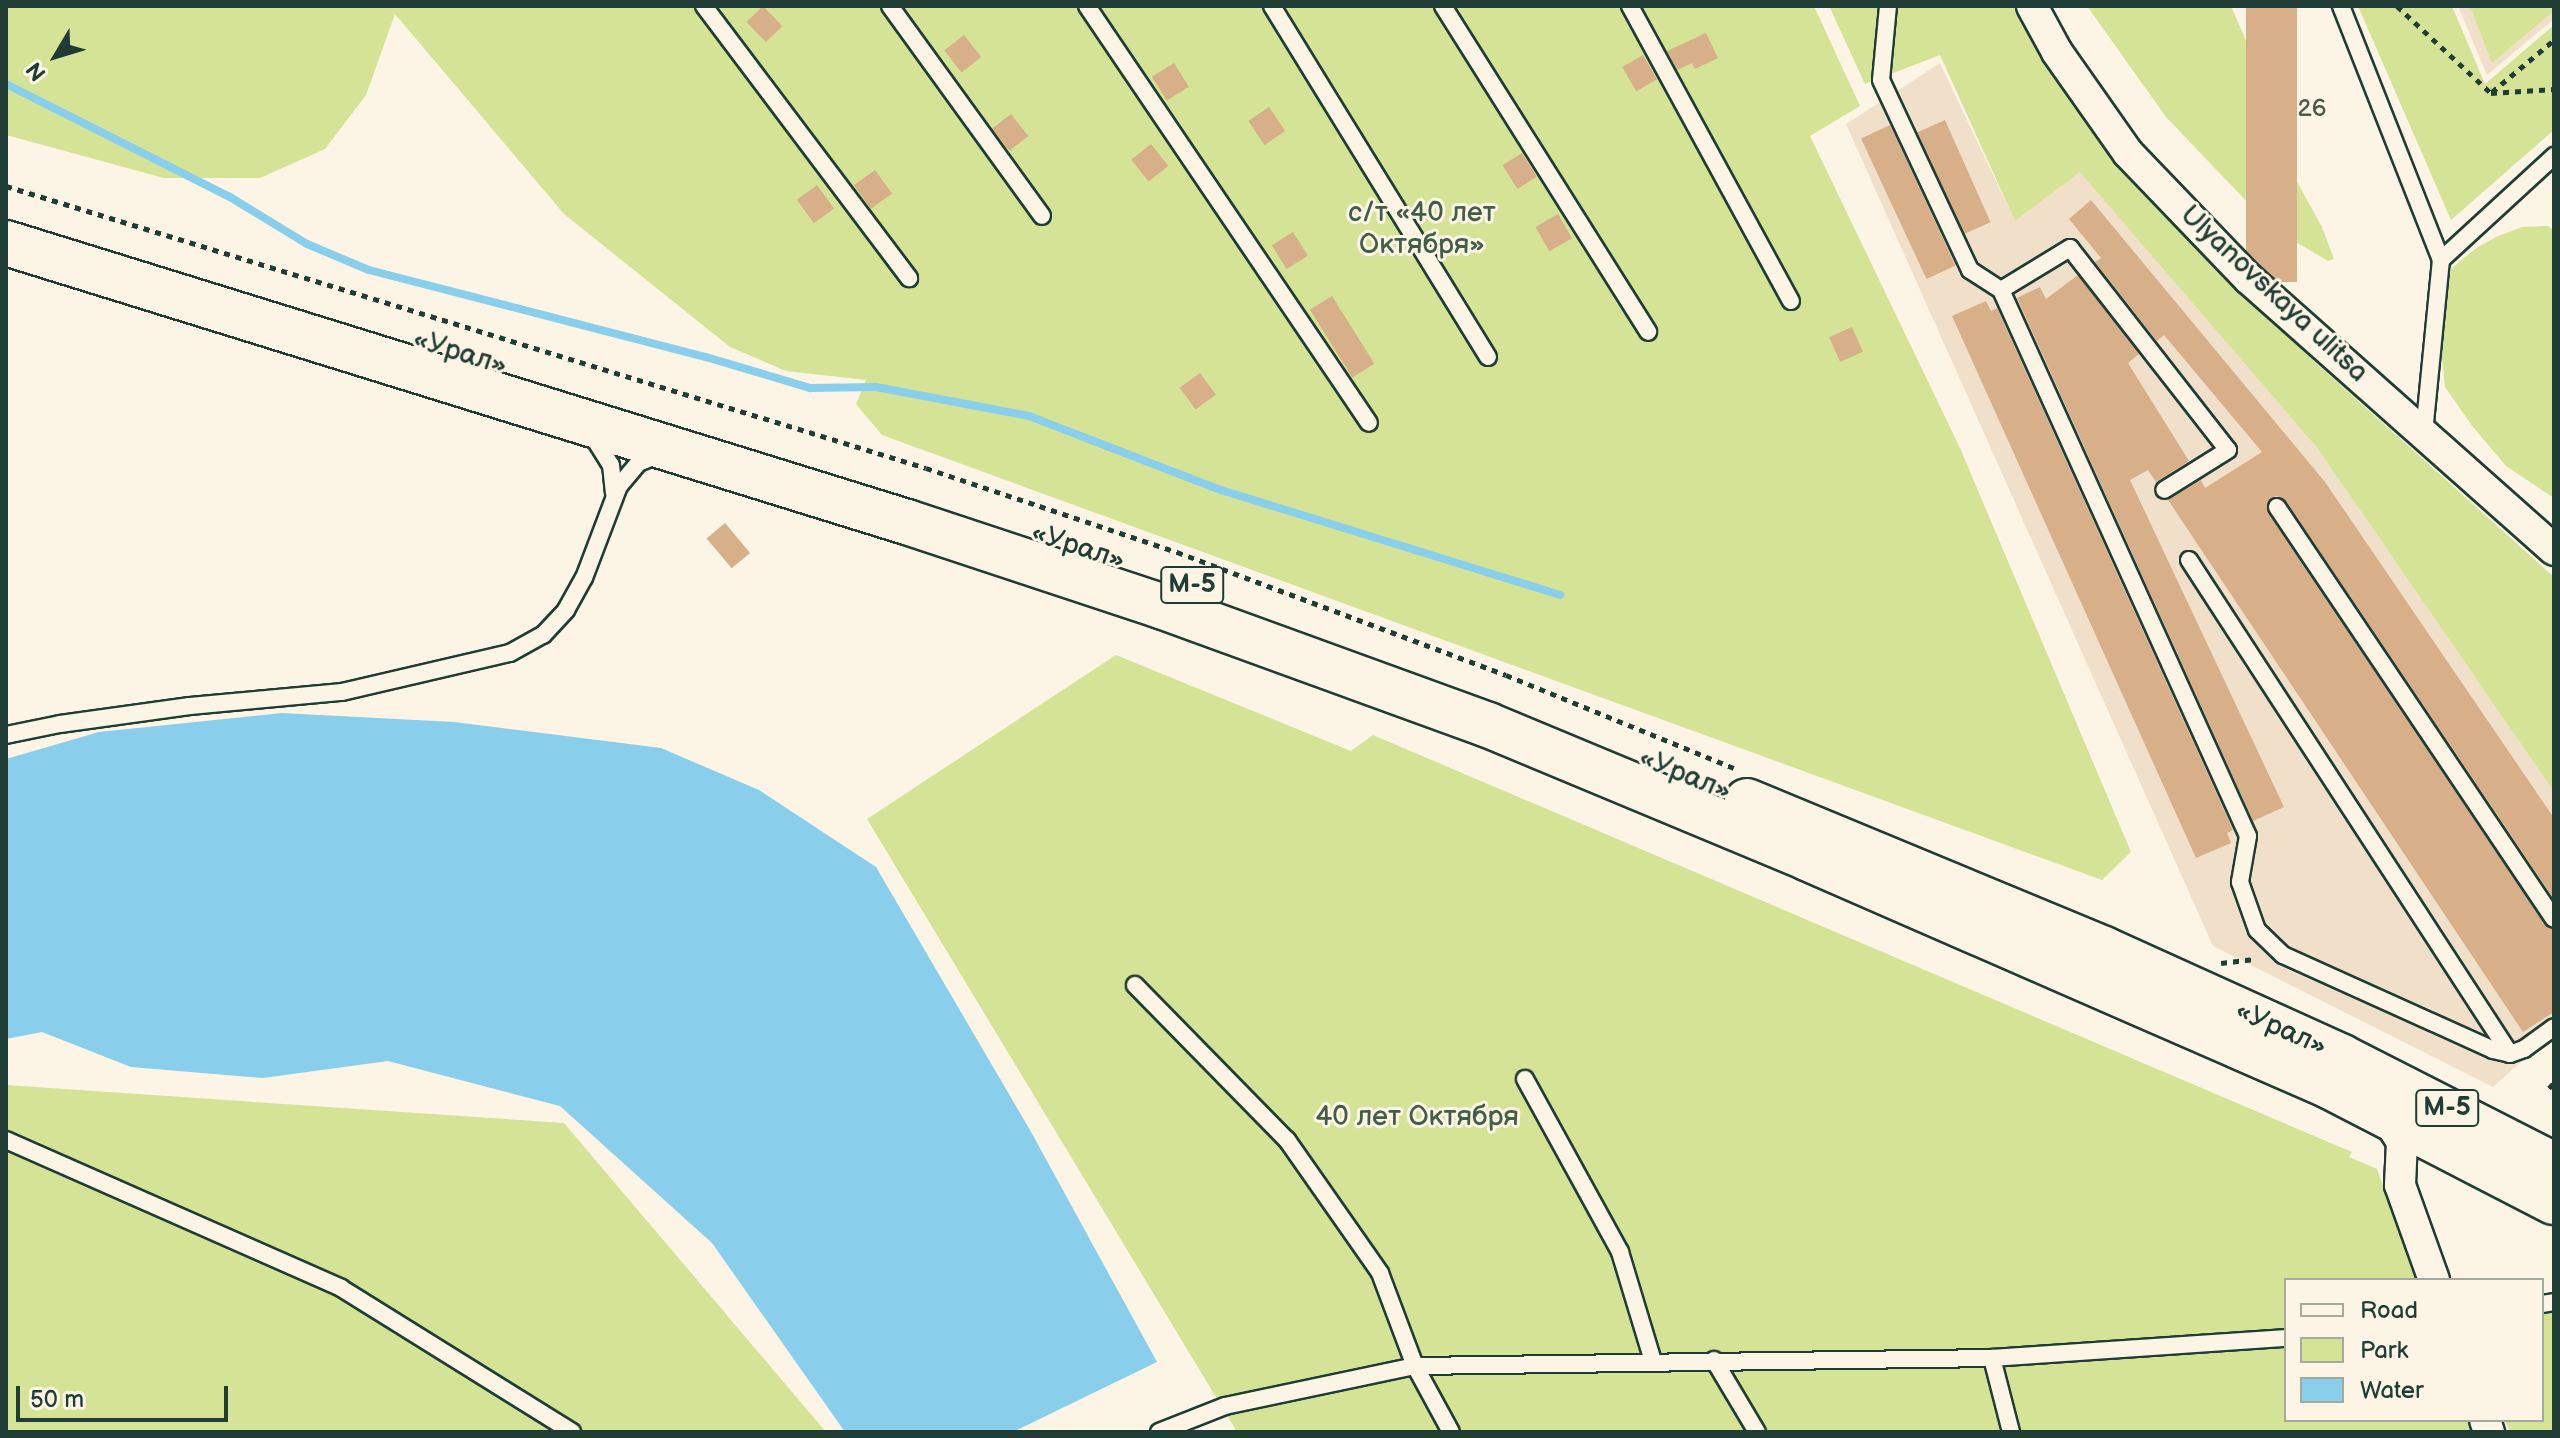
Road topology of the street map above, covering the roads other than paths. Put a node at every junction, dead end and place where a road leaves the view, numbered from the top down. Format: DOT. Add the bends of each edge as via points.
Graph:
graph roads {
  1 [pos="704,6"];
  2 [pos="890,6"];
  3 [pos="1087,6"];
  4 [pos="1272,6"];
  5 [pos="1443,6"];
  6 [pos="1630,6"];
  7 [pos="1888,6"];
  8 [pos="2032,6"];
  9 [pos="2341,6"];
  10 [pos="2554,156"];
  11 [pos="6,212"];
  12 [pos="1042,216"];
  13 [pos="6,243"];
  14 [pos="2441,260"];
  15 [pos="909,278"];
  16 [pos="2001,290"];
  17 [pos="1791,301"];
  18 [pos="1648,332"];
  19 [pos="1488,357"];
  20 [pos="567,417"];
  21 [pos="1369,423"];
  22 [pos="2424,433"];
  23 [pos="686,454"];
  24 [pos="2164,490"];
  25 [pos="613,499"];
  26 [pos="2277,507"];
  27 [pos="2554,550"];
  28 [pos="2189,560"];
  29 [pos="6,735"];
  30 [pos="2554,919"];
  31 [pos="1135,985"];
  32 [pos="2554,1027"];
  33 [pos="2510,1054"];
  34 [pos="2336,1071"];
  35 [pos="1525,1079"];
  36 [pos="2382,1111"];
  37 [pos="6,1140"];
  38 [pos="2451,1146"];
  39 [pos="2401,1175"];
  40 [pos="2549,1175"];
  41 [pos="2433,1278"];
  42 [pos="2284,1338"];
  43 [pos="1992,1358"];
  44 [pos="1714,1360"];
  45 [pos="1653,1361"];
  46 [pos="1415,1366"];
  47 [pos="572,1432"];
  48 [pos="1159,1432"];
  49 [pos="1451,1432"];
  50 [pos="1757,1432"];
  51 [pos="2011,1432"];
  1 -- 15 [label="lane"];
  2 -- 12 [label="lane"];
  3 -- 21 [label="lane"];
  4 -- 19 [label="lane"];
  5 -- 18 [label="lane"];
  6 -- 17 [label="lane"];
  7 -- 16 [label="lane" via="1881,80 1970,270"];
  8 -- 22 [label="street, Ulyanovskaya ulitsa" via="2057,52 2128,153 2249,279"];
  9 -- 14 [label="lane"];
  10 -- 14 [label="lane"];
  11 -- 34 [label="highway, «Урал» / М-5" via="918,494 1169,577 1514,704 2104,949"];
  13 -- 20 [label="highway, «Урал» / М-5"];
  14 -- 22 [label="lane"];
  16 -- 24 [label="lane" via="2070,248 2228,450"];
  16 -- 33 [label="lane" via="2248,836 2240,882 2257,930 2283,955"];
  20 -- 23 [label="highway, «Урал» / М-5"];
  20 -- 25 [label="lane" via="588,431 607,455 614,473"];
  22 -- 27 [label="street, Ulyanovskaya ulitsa"];
  23 -- 25 [label="lane" via="657,455 638,463"];
  23 -- 34 [label="highway, «Урал» / М-5" via="1161,606 1488,725"];
  25 -- 29 [label="lane" via="584,578 566,610 543,635 510,653 342,692 190,706"];
  26 -- 30 [label="lane"];
  28 -- 33 [label="lane"];
  31 -- 46 [label="lane" via="1287,1140 1380,1273"];
  32 -- 33 [label="lane"];
  34 -- 36 [label="highway, М-5"];
  34 -- 40 [label="highway, М-5"];
  35 -- 45 [label="lane" via="1620,1252"];
  36 -- 38 [label="highway, М-5"];
  36 -- 39 [label="street" via="2402,1142"];
  37 -- 47 [label="lane" via="341,1288"];
  38 -- 39 [label="street" via="2422,1148"];
  38 -- 40 [label="highway, М-5"];
  39 -- 41 [label="street" via="2402,1194"];
  42 -- 43 [label="lane"];
  43 -- 44 [label="lane"];
  43 -- 51 [label="lane"];
  44 -- 45 [label="lane"];
  44 -- 50 [label="lane"];
  45 -- 46 [label="lane"];
  46 -- 48 [label="lane" via="1225,1406"];
  46 -- 49 [label="lane"];
}
